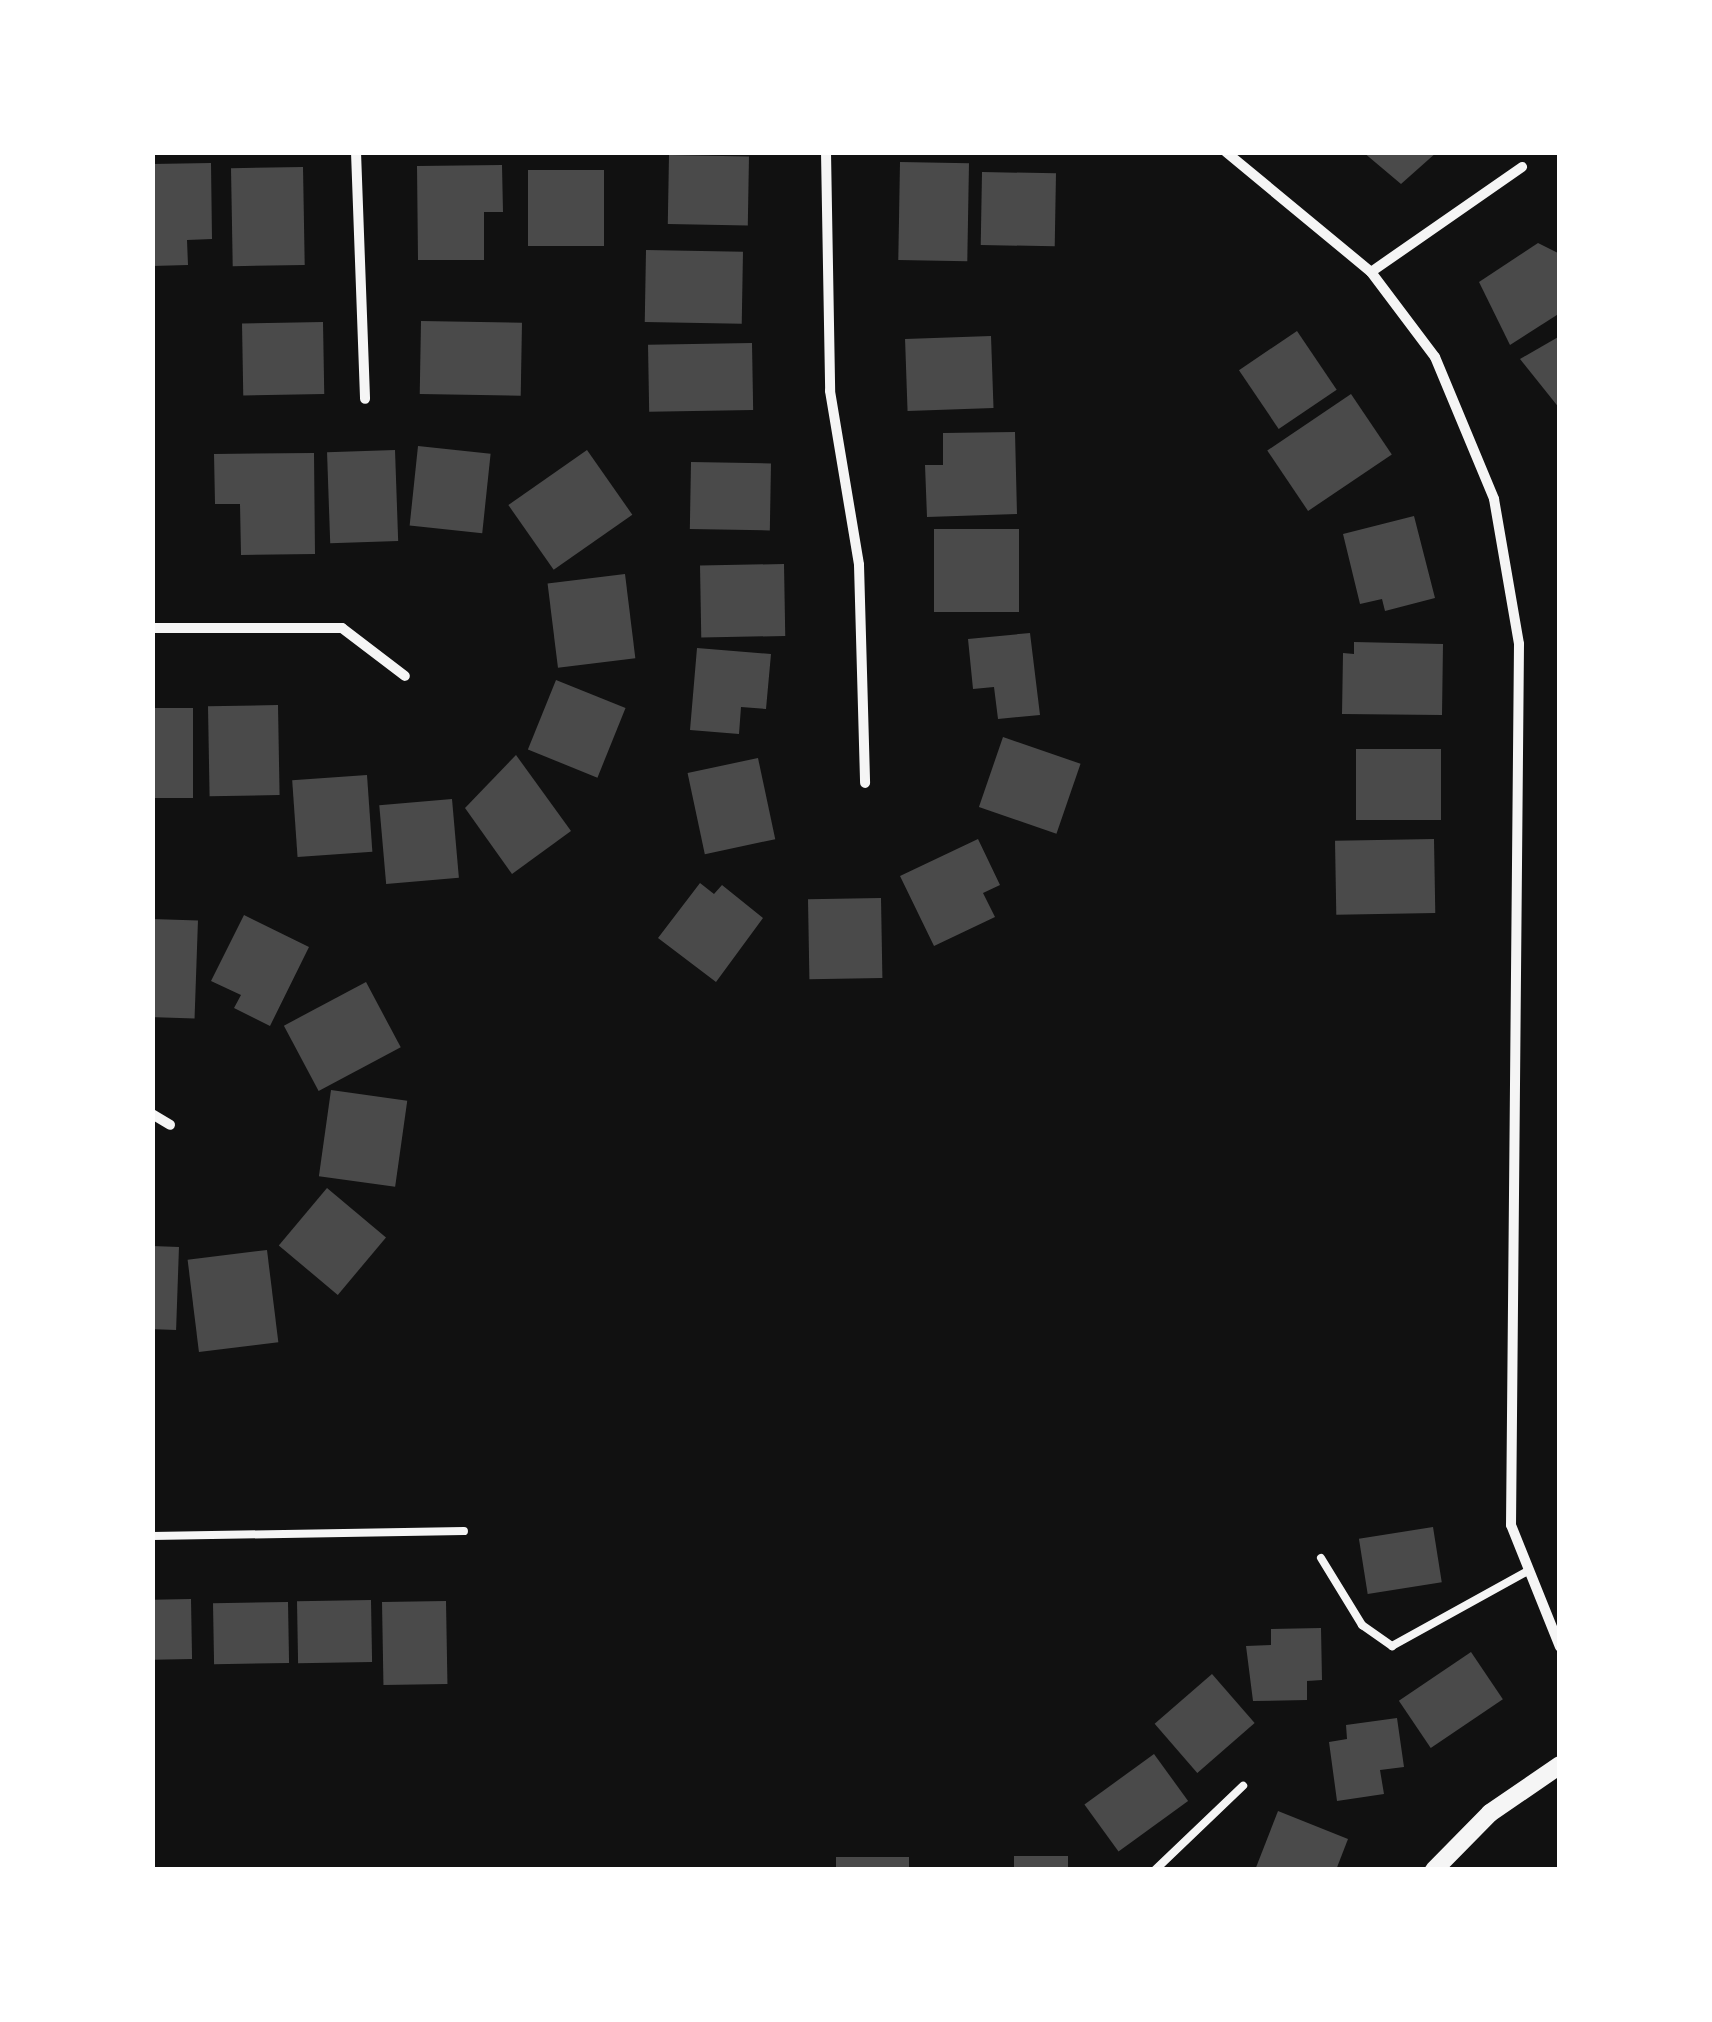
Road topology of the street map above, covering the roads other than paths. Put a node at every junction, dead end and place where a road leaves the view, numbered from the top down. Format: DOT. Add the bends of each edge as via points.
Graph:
graph roads {
  1 [pos="356,152"];
  2 [pos="826,152"];
  3 [pos="1226,152"];
  4 [pos="1522,168"];
  5 [pos="1371,272"];
  6 [pos="365,399"];
  7 [pos="152,628"];
  8 [pos="404,676"];
  9 [pos="864,782"];
  10 [pos="152,1114"];
  11 [pos="170,1124"];
  12 [pos="464,1531"];
  13 [pos="152,1536"];
  14 [pos="1321,1558"];
  15 [pos="1526,1572"];
  16 [pos="1560,1647"];
  17 [pos="1560,1765"];
  18 [pos="1244,1786"];
  19 [pos="1155,1870"];
  20 [pos="1434,1870"];
  1 -- 6 [label="street"];
  2 -- 9 [label="street" via="830,391 859,565"];
  3 -- 5 [label="street"];
  4 -- 5 [label="street"];
  5 -- 15 [label="street" via="1435,357 1494,499 1519,644 1512,1525"];
  7 -- 8 [label="street" via="342,628"];
  10 -- 11 [label="street"];
  12 -- 13 [label="lane"];
  14 -- 15 [label="lane" via="1362,1625 1392,1646"];
  15 -- 16 [label="street"];
  17 -- 20 [label="street" via="1490,1813"];
  18 -- 19 [label="lane"];
}
